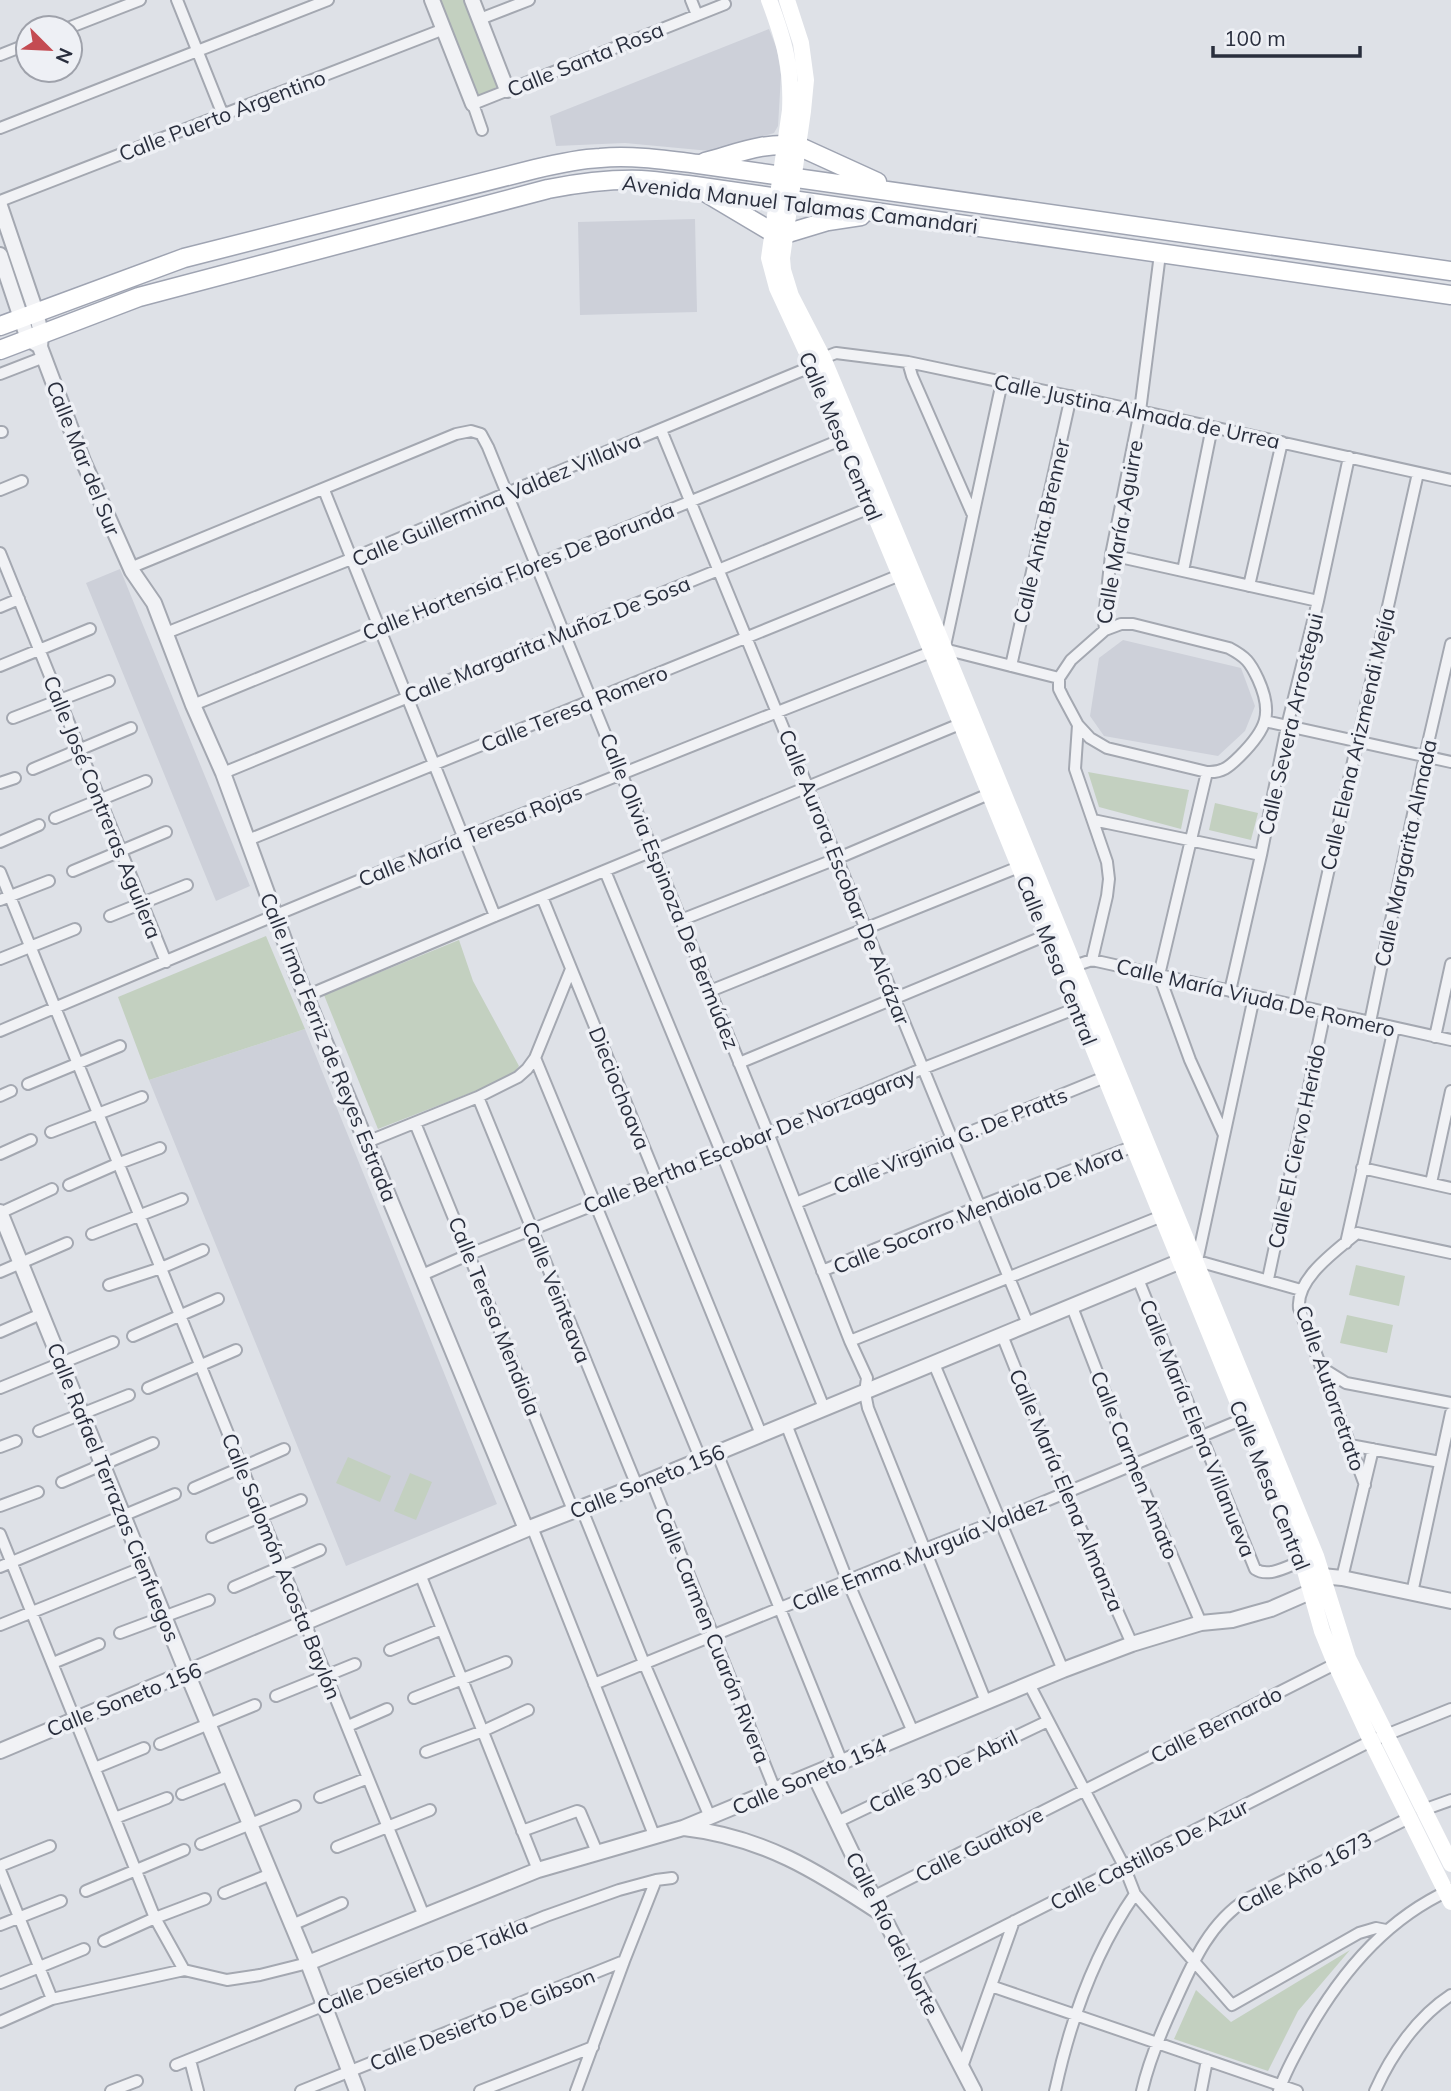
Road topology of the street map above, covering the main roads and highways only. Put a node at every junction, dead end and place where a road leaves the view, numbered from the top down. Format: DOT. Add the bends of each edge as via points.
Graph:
graph roads {
  1 [pos="769,0"];
  2 [pos="787,0"];
  3 [pos="795,51"];
  4 [pos="792,145"];
  5 [pos="698,164"];
  6 [pos="787,176"];
  7 [pos="695,186"];
  8 [pos="897,191"];
  9 [pos="783,198"];
  10 [pos="893,214"];
  11 [pos="778,233"];
  12 [pos="1227,240"];
  13 [pos="1160,254"];
  14 [pos="1451,271"];
  15 [pos="1451,295"];
  16 [pos="0,326"];
  17 [pos="0,350"];
  18 [pos="818,362"];
  19 [pos="937,650"];
  20 [pos="1068,968"];
  21 [pos="1190,1261"];
  22 [pos="1312,1567"];
  23 [pos="1341,1660"];
  24 [pos="1416,1814"];
  25 [pos="1451,1864"];
  26 [pos="1449,1894"];
  1 -- 3 [label="main road, Calle Mesa Central"];
  2 -- 3 [label="main road, Calle Mesa Central" via="796,23"];
  3 -- 4 [label="main road, Calle Mesa Central"];
  4 -- 5 [label="main road" via="741,151"];
  4 -- 6 [label="main road, Calle Mesa Central"];
  4 -- 8 [label="main road"];
  5 -- 6 [label="main road, Avenida Manuel Talamas Camandari"];
  5 -- 16 [label="main road, Avenida Manuel Talamas Camandari" via="601,158 535,169 184,258"];
  6 -- 8 [label="main road, Avenida Manuel Talamas Camandari"];
  6 -- 9 [label="main road, Calle Mesa Central"];
  7 -- 9 [label="main road, Avenida Manuel Talamas Camandari"];
  7 -- 11 [label="main road"];
  7 -- 17 [label="main road, Avenida Manuel Talamas Camandari" via="614,180 548,189 139,297 38,344"];
  8 -- 12 [label="main road, Avenida Manuel Talamas Camandari"];
  9 -- 10 [label="main road, Avenida Manuel Talamas Camandari"];
  9 -- 11 [label="main road, Calle Mesa Central"];
  10 -- 11 [label="main road" via="844,217"];
  10 -- 13 [label="main road, Avenida Manuel Talamas Camandari"];
  11 -- 18 [label="main road, Calle Mesa Central" via="786,280"];
  12 -- 13 [label="main road" via="1175,240"];
  12 -- 14 [label="main road, Avenida Manuel Talamas Camandari"];
  13 -- 15 [label="main road, Avenida Manuel Talamas Camandari"];
  18 -- 19 [label="main road, Calle Mesa Central"];
  18 -- 19 [label="main road, Calle Mesa Central" via="843,439"];
  19 -- 20 [label="main road, Calle Mesa Central"];
  19 -- 20 [label="main road, Calle Mesa Central" via="960,724 1047,935"];
  20 -- 21 [label="main road, Calle Mesa Central"];
  20 -- 21 [label="main road, Calle Mesa Central" via="1077,1008 1162,1216"];
  21 -- 22 [label="main road, Calle Mesa Central"];
  21 -- 22 [label="main road, Calle Mesa Central" via="1243,1419"];
  22 -- 23 [label="main road, Calle Mesa Central"];
  22 -- 23 [label="main road, Calle Mesa Central" via="1310,1592"];
  23 -- 24 [label="main road, Calle Mesa Central"];
  24 -- 25 [label="main road, Calle Mesa Central"];
  24 -- 26 [label="main road, Calle Mesa Central"];
}
